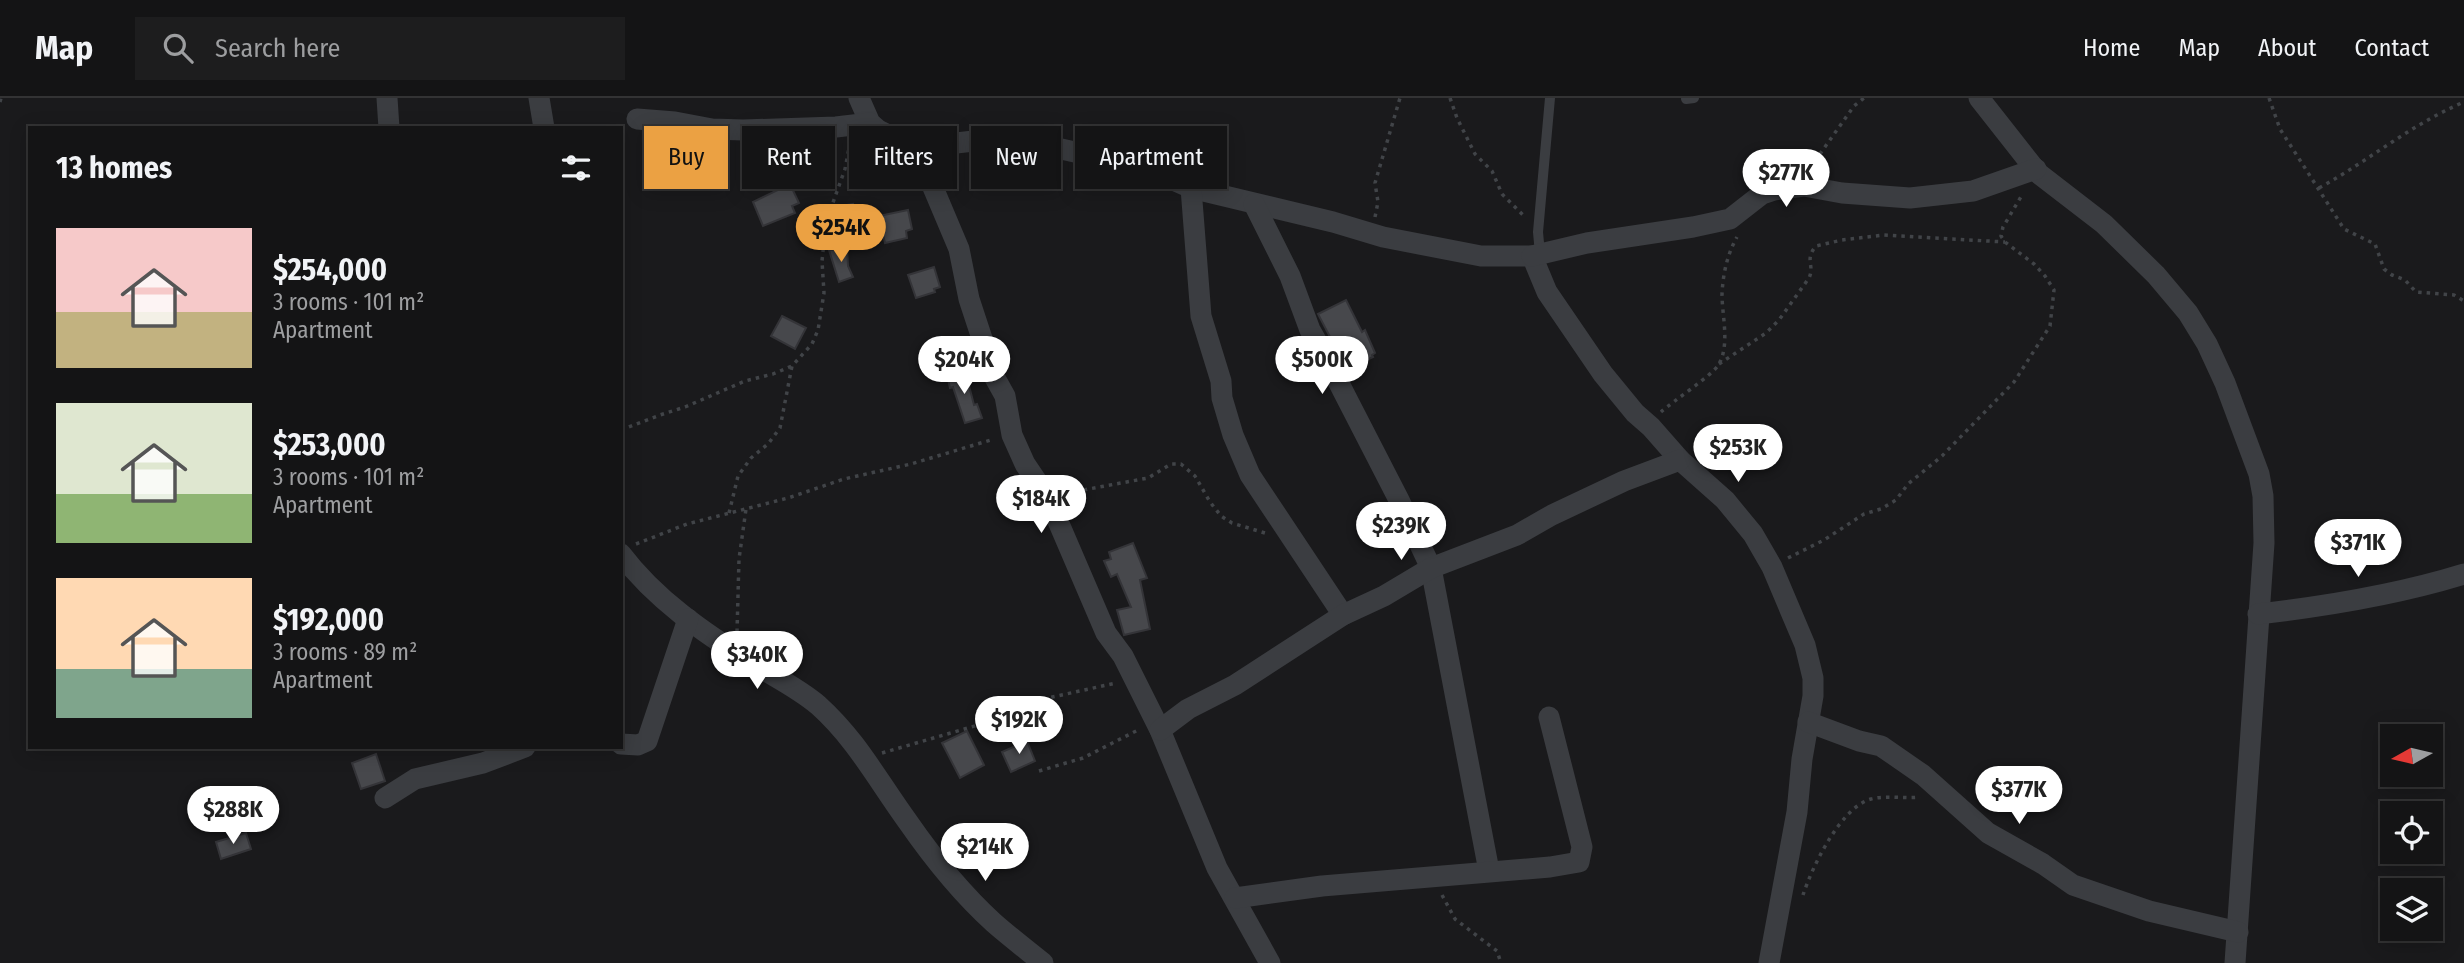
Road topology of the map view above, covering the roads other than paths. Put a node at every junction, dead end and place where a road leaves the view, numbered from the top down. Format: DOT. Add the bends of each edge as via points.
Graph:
graph roads {
  1 [pos="387,98"];
  2 [pos="539,98"];
  3 [pos="859,98"];
  4 [pos="1550,98"];
  5 [pos="1979,98"];
  6 [pos="636,119"];
  7 [pos="862,123"];
  8 [pos="389,126"];
  9 [pos="544,126"];
  10 [pos="869,126"];
  11 [pos="957,143"];
  12 [pos="1075,152"];
  13 [pos="2037,171"];
  14 [pos="934,189"];
  15 [pos="1191,189"];
  16 [pos="1195,189"];
  17 [pos="1254,204"];
  18 [pos="1536,255"];
  19 [pos="1680,460"];
  20 [pos="627,550"];
  21 [pos="1431,568"];
  22 [pos="2464,573"];
  23 [pos="2258,614"];
  24 [pos="1343,615"];
  25 [pos="688,619"];
  26 [pos="1549,717"];
  27 [pos="1808,722"];
  28 [pos="1157,726"];
  29 [pos="623,744"];
  30 [pos="520,749"];
  31 [pos="385,798"];
  32 [pos="1489,871"];
  33 [pos="1235,898"];
  34 [pos="2238,932"];
  35 [pos="1043,963"];
  36 [pos="1270,963"];
  37 [pos="1769,963"];
  38 [pos="2235,963"];
  1 -- 8 [label="street"];
  2 -- 9 [label="street"];
  3 -- 7 [label="street"];
  4 -- 18 [label="lane"];
  5 -- 13 [label="street"];
  6 -- 7 [label="street" via="744,130"];
  7 -- 10 [label="street"];
  11 -- 12 [label="street" via="991,139"];
  13 -- 18 [label="street" via="1973,191 1910,198 1787,187 1762,194 1730,219"];
  13 -- 23 [label="street" via="2104,224 2156,275 2207,344 2261,485 2264,543"];
  14 -- 28 [label="street" via="959,249 969,299 1005,396 1012,435 1048,498 1106,633 1123,656"];
  15 -- 24 [label="street" via="1201,316 1233,435 1250,475"];
  16 -- 17 [label="street"];
  17 -- 18 [label="street" via="1481,256"];
  17 -- 21 [label="street" via="1290,276 1310,330"];
  18 -- 19 [label="street" via="1547,292 1567,324 1634,412"];
  19 -- 21 [label="street" via="1624,481 1517,535"];
  19 -- 27 [label="street" via="1753,534 1772,568 1805,645 1813,678"];
  20 -- 25 [label="street" via="636,573"];
  21 -- 24 [label="street"];
  21 -- 32 [label="street"];
  22 -- 23 [label="street" via="2338,605"];
  23 -- 34 [label="street"];
  24 -- 28 [label="street" via="1235,685"];
  25 -- 29 [label="street" via="647,741"];
  25 -- 35 [label="street" via="816,704 866,757 950,877 993,922"];
  26 -- 32 [label="street" via="1582,846 1581,858 1571,864"];
  27 -- 34 [label="street" via="1881,746 1923,775 1988,833 2073,885 2149,911"];
  27 -- 37 [label="street" via="1797,812"];
  28 -- 33 [label="street" via="1217,867"];
  30 -- 31 [label="street" via="483,764 415,779"];
  32 -- 33 [label="street"];
  33 -- 36 [label="street"];
  34 -- 38 [label="street"];
}
